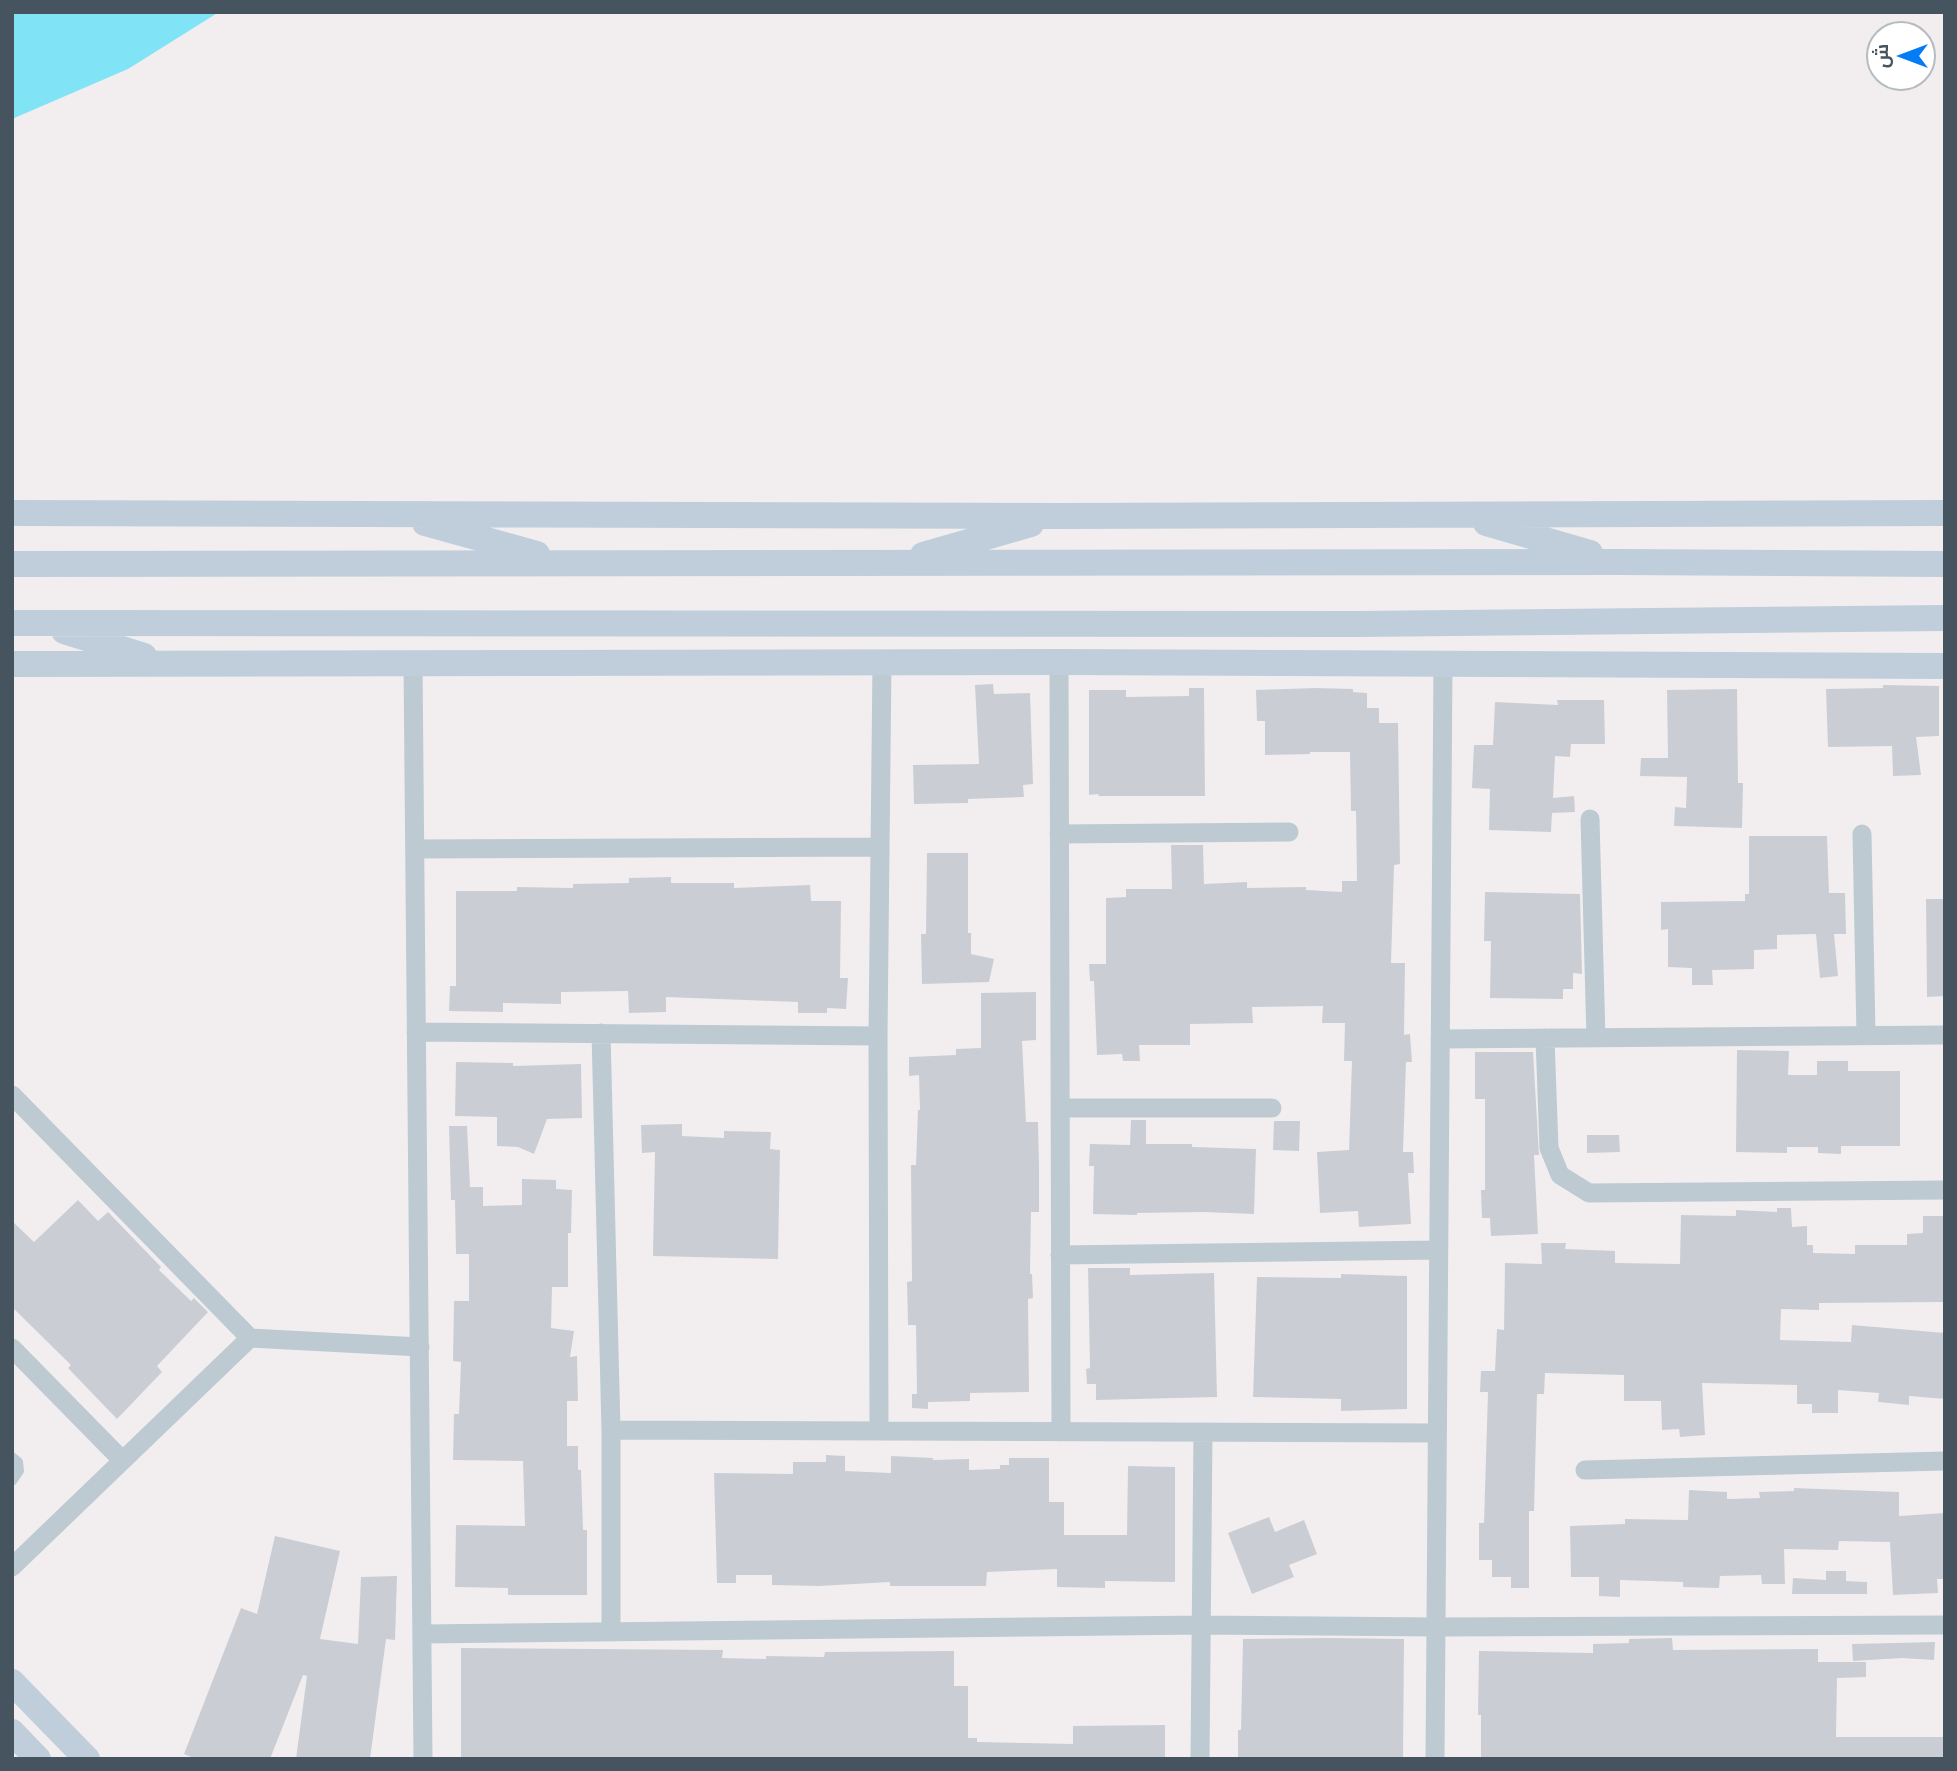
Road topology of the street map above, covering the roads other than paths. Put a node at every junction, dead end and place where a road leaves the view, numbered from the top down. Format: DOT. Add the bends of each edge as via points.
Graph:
graph roads {
  1 [pos="12,513"];
  2 [pos="1945,513"];
  3 [pos="392,514"];
  4 [pos="1458,514"];
  5 [pos="1060,516"];
  6 [pos="1619,562"];
  7 [pos="569,563"];
  8 [pos="12,564"];
  9 [pos="890,564"];
  10 [pos="1945,564"];
  11 [pos="1945,618"];
  12 [pos="12,623"];
  13 [pos="39,623"];
  14 [pos="1357,624"];
  15 [pos="882,662"];
  16 [pos="1059,662"];
  17 [pos="413,663"];
  18 [pos="1230,663"];
  19 [pos="12,664"];
  20 [pos="165,664"];
  21 [pos="1443,664"];
  22 [pos="1945,666"];
  23 [pos="1590,819"];
  24 [pos="1289,832"];
  25 [pos="1059,834"];
  26 [pos="1862,834"];
  27 [pos="879,847"];
  28 [pos="415,849"];
  29 [pos="416,1032"];
  30 [pos="601,1033"];
  31 [pos="1866,1035"];
  32 [pos="1945,1035"];
  33 [pos="878,1037"];
  34 [pos="1545,1038"];
  35 [pos="1596,1038"];
  36 [pos="1440,1039"];
  37 [pos="12,1095"];
  38 [pos="1060,1108"];
  39 [pos="1272,1108"];
  40 [pos="1945,1190"];
  41 [pos="1438,1250"];
  42 [pos="1060,1255"];
  43 [pos="250,1338"];
  44 [pos="420,1347"];
  45 [pos="12,1348"];
  46 [pos="611,1430"];
  47 [pos="879,1431"];
  48 [pos="1061,1432"];
  49 [pos="1203,1432"];
  50 [pos="1437,1433"];
  51 [pos="12,1457"];
  52 [pos="122,1460"];
  53 [pos="1945,1461"];
  54 [pos="1585,1470"];
  55 [pos="12,1481"];
  56 [pos="12,1567"];
  57 [pos="1201,1625"];
  58 [pos="1945,1625"];
  59 [pos="1437,1627"];
  60 [pos="611,1631"];
  61 [pos="422,1634"];
  62 [pos="12,1682"];
  63 [pos="12,1732"];
  64 [pos="38,1759"];
  65 [pos="87,1759"];
  66 [pos="423,1759"];
  67 [pos="1200,1759"];
  68 [pos="1434,1759"];
  1 -- 3 [label="main road"];
  2 -- 4 [label="main road"];
  3 -- 5 [label="main road"];
  3 -- 7 [label="main road"];
  4 -- 5 [label="main road"];
  4 -- 6 [label="main road"];
  5 -- 9 [label="main road"];
  6 -- 9 [label="main road"];
  6 -- 10 [label="main road"];
  7 -- 8 [label="main road"];
  7 -- 9 [label="main road"];
  11 -- 14 [label="main road"];
  12 -- 13 [label="main road"];
  13 -- 14 [label="main road"];
  13 -- 20 [label="main road"];
  14 -- 18 [label="main road"];
  15 -- 16 [label="main road"];
  15 -- 17 [label="main road"];
  15 -- 27 [label="street"];
  16 -- 18 [label="main road"];
  16 -- 25 [label="street"];
  17 -- 20 [label="main road"];
  17 -- 28 [label="street"];
  18 -- 21 [label="main road"];
  19 -- 20 [label="main road"];
  21 -- 22 [label="main road"];
  21 -- 36 [label="street"];
  23 -- 35 [label="street"];
  24 -- 25 [label="street"];
  25 -- 38 [label="street"];
  26 -- 31 [label="street"];
  27 -- 28 [label="street"];
  27 -- 33 [label="street"];
  28 -- 29 [label="street"];
  29 -- 30 [label="street"];
  29 -- 44 [label="street"];
  30 -- 33 [label="street"];
  30 -- 46 [label="street"];
  31 -- 32 [label="street"];
  31 -- 35 [label="street"];
  33 -- 47 [label="street"];
  34 -- 35 [label="street"];
  34 -- 36 [label="street"];
  34 -- 40 [label="street" via="1549,1148 1560,1175 1589,1193"];
  36 -- 41 [label="street"];
  37 -- 43 [label="street"];
  38 -- 39 [label="street"];
  38 -- 42 [label="street"];
  41 -- 42 [label="street"];
  41 -- 50 [label="street"];
  42 -- 48 [label="street"];
  43 -- 44 [label="street"];
  43 -- 52 [label="street"];
  44 -- 61 [label="street"];
  45 -- 52 [label="street"];
  46 -- 47 [label="street"];
  46 -- 60 [label="street"];
  47 -- 48 [label="street"];
  48 -- 49 [label="street"];
  49 -- 50 [label="street"];
  49 -- 57 [label="street"];
  50 -- 59 [label="street"];
  51 -- 55 [label="lane" via="19,1471"];
  52 -- 56 [label="street"];
  53 -- 54 [label="street"];
  57 -- 59 [label="street"];
  57 -- 60 [label="street"];
  57 -- 67 [label="street"];
  58 -- 59 [label="street"];
  59 -- 68 [label="street"];
  60 -- 61 [label="street"];
  61 -- 66 [label="street"];
  62 -- 65 [label="main road"];
  63 -- 64 [label="main road"];
}
